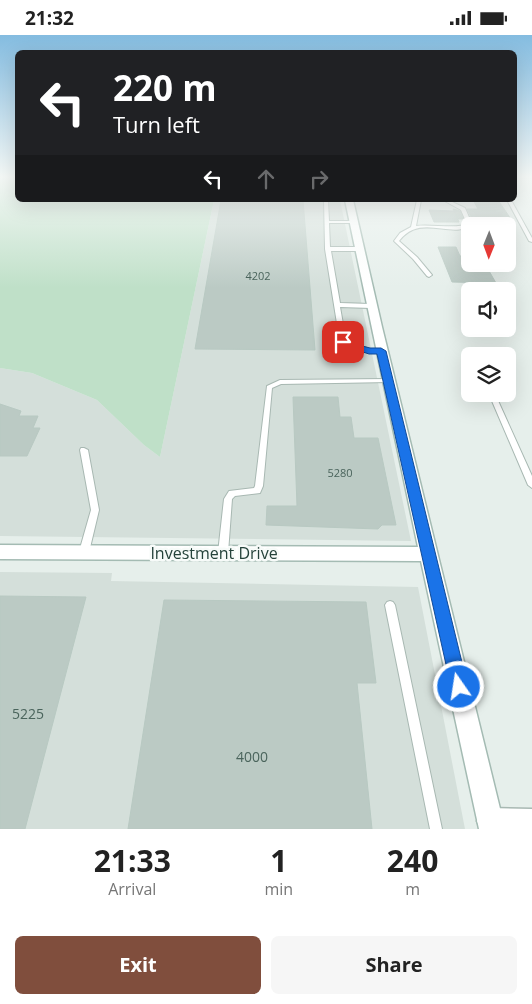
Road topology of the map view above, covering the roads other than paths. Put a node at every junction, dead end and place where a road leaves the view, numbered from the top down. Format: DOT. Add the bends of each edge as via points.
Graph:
graph roads {
  1 [pos="327,214"];
  2 [pos="352,214"];
  3 [pos="416,214"];
  4 [pos="465,214"];
  5 [pos="516,214"];
  6 [pos="327,222"];
  7 [pos="354,222"];
  8 [pos="413,227"];
  9 [pos="531,241"];
  10 [pos="328,249"];
  11 [pos="360,249"];
  12 [pos="429,275"];
  13 [pos="337,305"];
  14 [pos="371,306"];
  15 [pos="381,351"];
  16 [pos="388,381"];
  17 [pos="496,402"];
  18 [pos="84,450"];
  19 [pos="532,485"];
  20 [pos="0,552"];
  21 [pos="84,552"];
  22 [pos="223,553"];
  23 [pos="428,554"];
  24 [pos="390,605"];
  25 [pos="532,821"];
  26 [pos="491,825"];
  27 [pos="436,829"];
  1 -- 6 [label="lane"];
  2 -- 7 [label="street"];
  3 -- 8 [label="lane"];
  4 -- 8 [label="lane" via="470,224 464,228"];
  5 -- 9 [label="lane"];
  6 -- 7 [label="lane"];
  6 -- 10 [label="lane"];
  7 -- 11 [label="street"];
  8 -- 12 [label="lane" via="405,229 396,241"];
  10 -- 11 [label="lane"];
  10 -- 13 [label="lane"];
  11 -- 14 [label="street"];
  13 -- 14 [label="lane"];
  13 -- 15 [label="lane" via="343,342 369,351"];
  14 -- 15 [label="street"];
  15 -- 16 [label="street"];
  16 -- 22 [label="lane" via="280,383 269,387 259,485 257,491 232,493 228,499"];
  16 -- 23 [label="street"];
  17 -- 19 [label="lane"];
  18 -- 21 [label="lane" via="95,510"];
  20 -- 21 [label="street, Investment Drive"];
  21 -- 22 [label="street, Investment Drive"];
  22 -- 23 [label="street, Investment Drive"];
  23 -- 26 [label="street"];
  24 -- 27 [label="lane"];
  25 -- 26 [label="street"];
}
